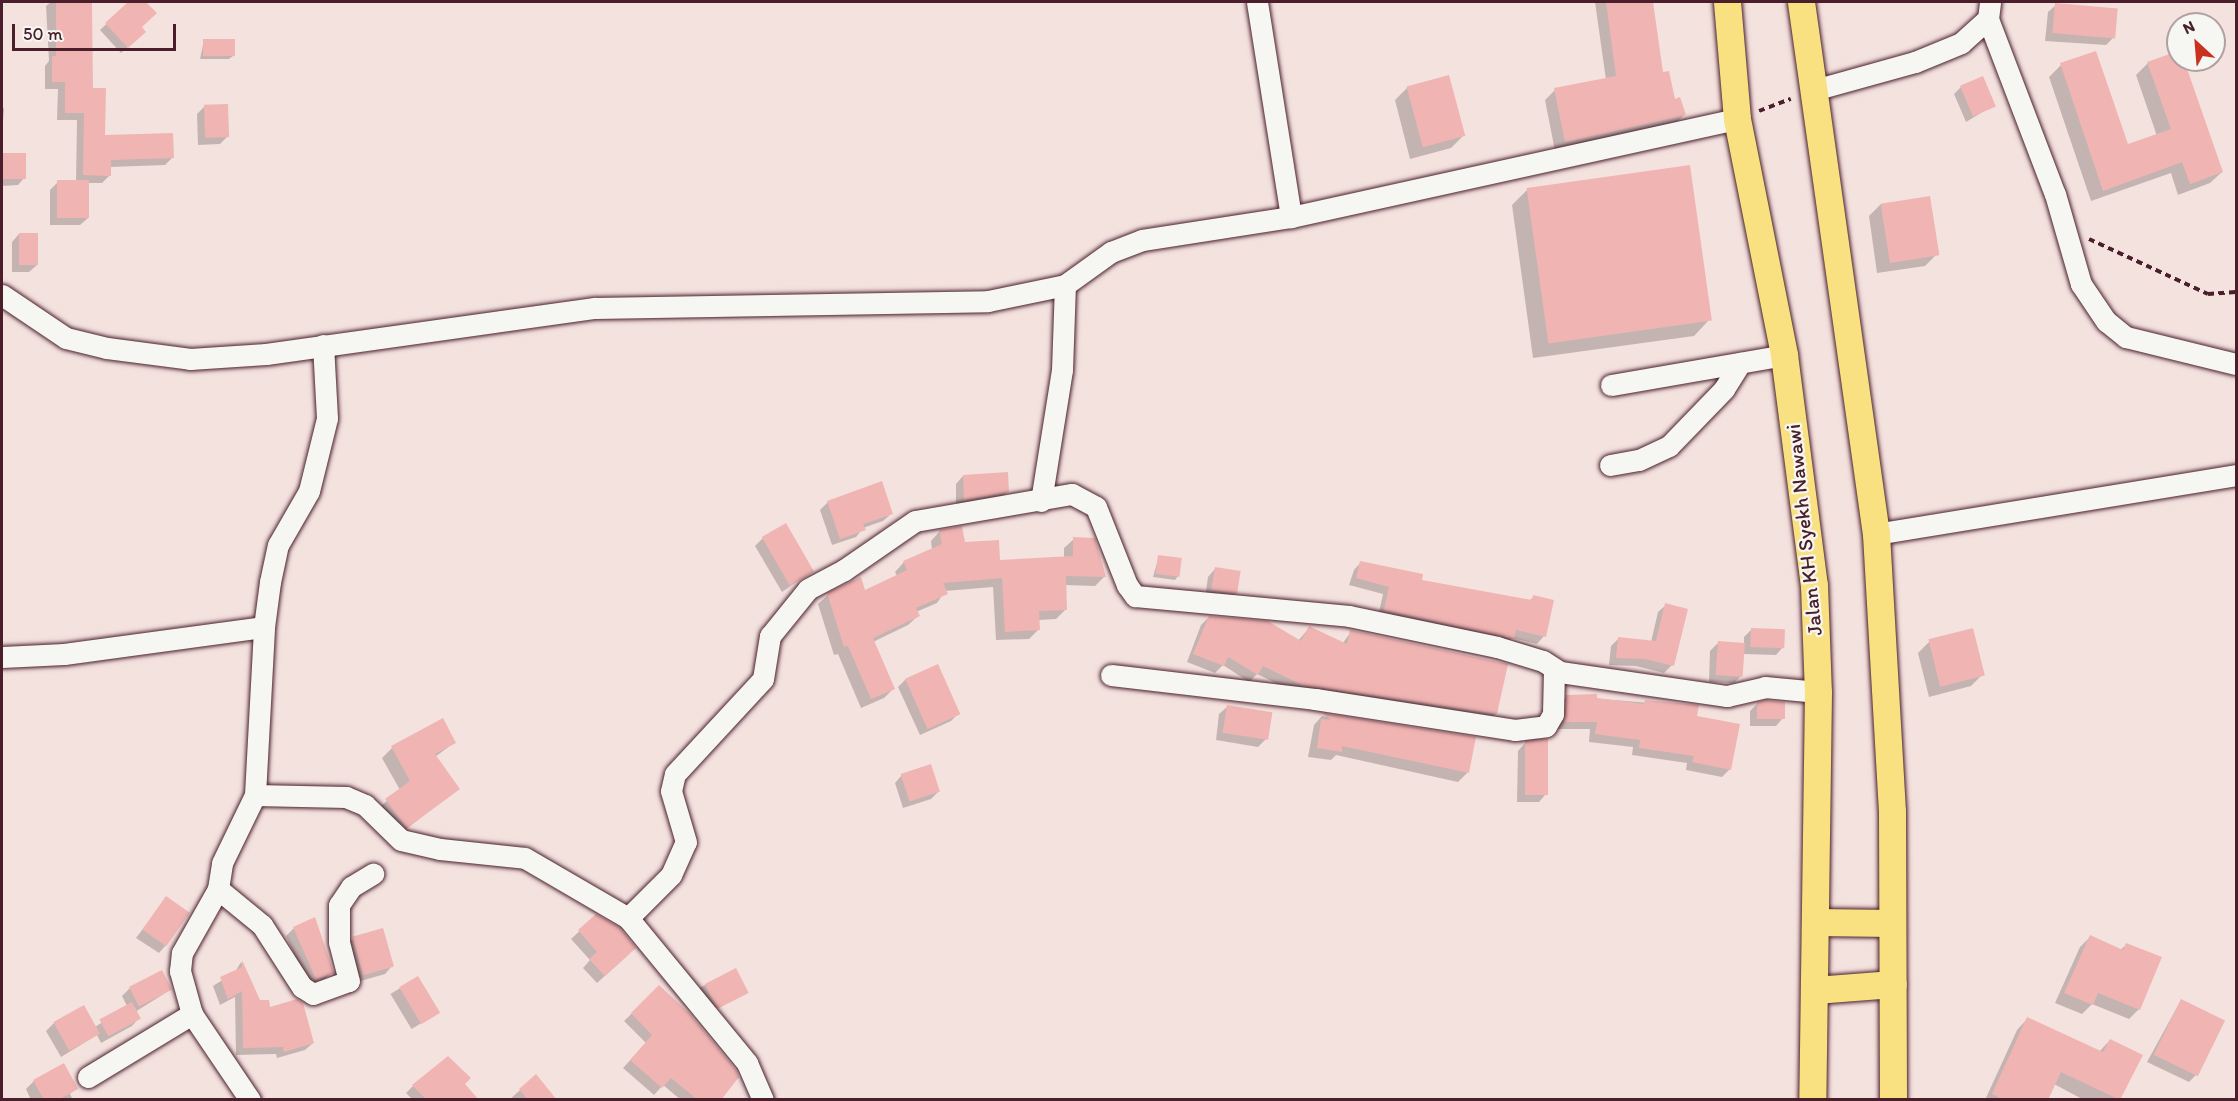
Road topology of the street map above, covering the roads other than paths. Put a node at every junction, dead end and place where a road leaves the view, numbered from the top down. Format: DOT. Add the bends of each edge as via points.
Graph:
graph roads {
  1 [pos="1257,2"];
  2 [pos="1726,2"];
  3 [pos="1800,2"];
  4 [pos="1989,10"];
  5 [pos="1814,90"];
  6 [pos="1737,119"];
  7 [pos="1291,217"];
  8 [pos="1065,285"];
  9 [pos="2,295"];
  10 [pos="323,345"];
  11 [pos="1784,355"];
  12 [pos="1740,363"];
  13 [pos="2236,364"];
  14 [pos="1611,385"];
  15 [pos="1610,465"];
  16 [pos="2236,475"];
  17 [pos="1041,501"];
  18 [pos="1876,534"];
  19 [pos="264,627"];
  20 [pos="2,657"];
  21 [pos="1554,669"];
  22 [pos="1111,675"];
  23 [pos="1818,692"];
  24 [pos="255,795"];
  25 [pos="373,874"];
  26 [pos="219,889"];
  27 [pos="628,918"];
  28 [pos="1815,922"];
  29 [pos="1892,923"];
  30 [pos="1893,984"];
  31 [pos="1815,990"];
  32 [pos="192,1014"];
  33 [pos="88,1077"];
  34 [pos="250,1100"];
  35 [pos="763,1100"];
  36 [pos="1812,1100"];
  37 [pos="1893,1100"];
  1 -- 7 [label="street"];
  2 -- 6 [label="main road, Jalan KH Syekh Nawawi"];
  3 -- 5 [label="main road"];
  4 -- 5 [label="street" via="1961,43 1915,62"];
  4 -- 13 [label="street" via="2055,194 2081,284 2106,321 2126,337"];
  5 -- 18 [label="main road"];
  6 -- 7 [label="street"];
  6 -- 11 [label="main road, Jalan KH Syekh Nawawi"];
  7 -- 8 [label="street" via="1142,240 1111,252"];
  8 -- 10 [label="street" via="988,301 595,308"];
  8 -- 17 [label="street" via="1062,370"];
  9 -- 10 [label="street" via="66,338 107,348 190,359"];
  10 -- 19 [label="street" via="327,418 309,491 278,545"];
  11 -- 12 [label="street"];
  11 -- 23 [label="main road, Jalan KH Syekh Nawawi" via="1814,585"];
  12 -- 14 [label="street"];
  12 -- 15 [label="street" via="1724,389 1669,446 1639,460"];
  16 -- 18 [label="street"];
  17 -- 21 [label="street" via="1072,494 1096,507 1135,596 1349,616 1497,647 1543,661"];
  17 -- 27 [label="street" via="915,521 844,570 808,589 770,636 764,679 675,774 671,791 686,842 671,875"];
  18 -- 29 [label="main road" via="1892,811"];
  19 -- 20 [label="street" via="64,654"];
  19 -- 24 [label="street"];
  21 -- 22 [label="street" via="1553,714 1546,726 1515,730 1315,699"];
  21 -- 23 [label="street" via="1727,696 1765,687"];
  23 -- 28 [label="main road, Jalan KH Syekh Nawawi"];
  24 -- 26 [label="street" via="222,863"];
  24 -- 27 [label="street" via="346,797 365,805 401,840 440,849 525,858"];
  25 -- 26 [label="street" via="351,887 339,905 339,942 349,981 313,994 302,987 262,925"];
  26 -- 32 [label="street" via="182,953 180,971"];
  27 -- 35 [label="street" via="747,1063"];
  28 -- 29 [label="main road"];
  28 -- 31 [label="main road, Jalan KH Syekh Nawawi"];
  29 -- 30 [label="main road"];
  30 -- 31 [label="main road"];
  30 -- 37 [label="main road"];
  31 -- 36 [label="main road, Jalan KH Syekh Nawawi"];
  32 -- 33 [label="street"];
  32 -- 34 [label="street"];
}
